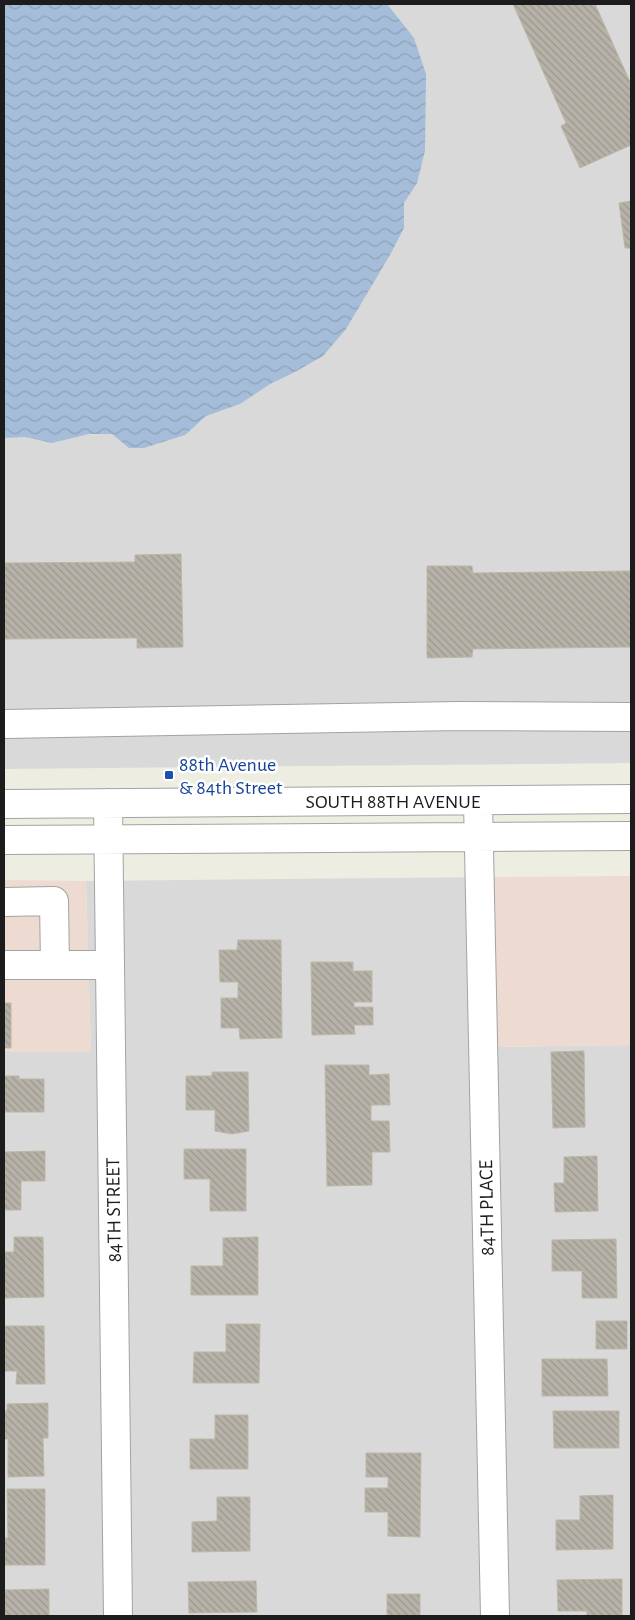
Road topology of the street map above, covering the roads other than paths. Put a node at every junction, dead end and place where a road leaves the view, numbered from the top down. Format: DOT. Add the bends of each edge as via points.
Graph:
graph roads {
  1 [pos="631,717"];
  2 [pos="4,724"];
  3 [pos="631,799"];
  4 [pos="478,801"];
  5 [pos="108,803"];
  6 [pos="4,804"];
  7 [pos="631,836"];
  8 [pos="478,837"];
  9 [pos="4,840"];
  10 [pos="108,840"];
  11 [pos="4,902"];
  12 [pos="4,965"];
  13 [pos="110,965"];
  14 [pos="55,966"];
  15 [pos="118,1616"];
  16 [pos="495,1616"];
  1 -- 2 [label="street" via="459,716"];
  3 -- 4 [label="street, SOUTH 88TH AVENUE"];
  4 -- 5 [label="street, SOUTH 88TH AVENUE"];
  4 -- 8 [label="street, 84TH PLACE"];
  5 -- 6 [label="street, SOUTH 88TH AVENUE"];
  5 -- 10 [label="street, 84TH STREET"];
  7 -- 8 [label="street, SOUTH 88TH AVENUE"];
  8 -- 10 [label="street, SOUTH 88TH AVENUE"];
  8 -- 16 [label="street, 84TH PLACE"];
  9 -- 10 [label="street, SOUTH 88TH AVENUE"];
  10 -- 13 [label="street, 84TH STREET"];
  11 -- 14 [label="street" via="54,901"];
  12 -- 14 [label="street"];
  13 -- 14 [label="street"];
  13 -- 15 [label="street, 84TH STREET"];
}
